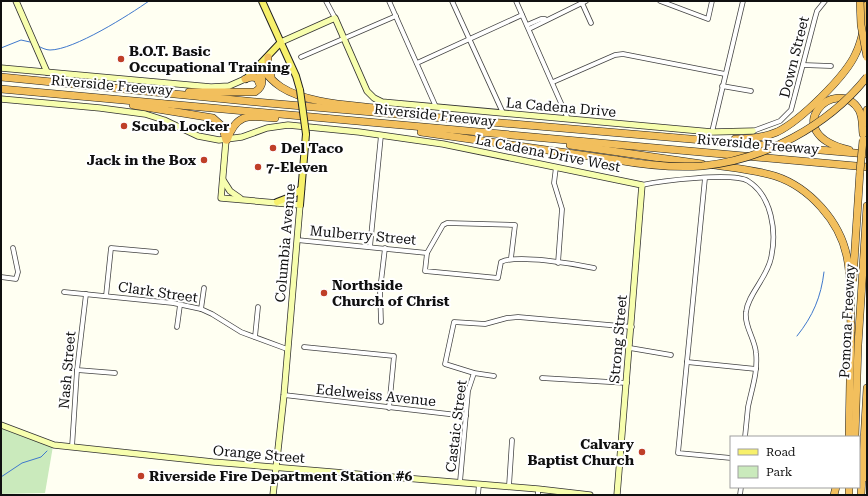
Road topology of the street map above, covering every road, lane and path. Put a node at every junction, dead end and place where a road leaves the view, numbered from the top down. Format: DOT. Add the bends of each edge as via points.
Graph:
graph roads {
  1 [pos="16,1"];
  2 [pos="262,1"];
  3 [pos="265,1"];
  4 [pos="326,1"];
  5 [pos="389,1"];
  6 [pos="452,1"];
  7 [pos="516,1"];
  8 [pos="660,1"];
  9 [pos="712,1"];
  10 [pos="743,1"];
  11 [pos="825,1"];
  12 [pos="860,1"];
  13 [pos="584,2"];
  14 [pos="867,6"];
  15 [pos="265,9"];
  16 [pos="522,15"];
  17 [pos="396,16"];
  18 [pos="334,18"];
  19 [pos="591,23"];
  20 [pos="528,27"];
  21 [pos="344,39"];
  22 [pos="469,39"];
  23 [pos="281,42"];
  24 [pos="268,57"];
  25 [pos="302,57"];
  26 [pos="867,57"];
  27 [pos="417,63"];
  28 [pos="803,65"];
  29 [pos="831,66"];
  30 [pos="258,67"];
  31 [pos="1,68"];
  32 [pos="47,72"];
  33 [pos="725,74"];
  34 [pos="1,77"];
  35 [pos="867,77"];
  36 [pos="245,79"];
  37 [pos="274,82"];
  38 [pos="553,82"];
  39 [pos="722,86"];
  40 [pos="1,89"];
  41 [pos="258,91"];
  42 [pos="751,91"];
  43 [pos="173,94"];
  44 [pos="80,96"];
  45 [pos="1,99"];
  46 [pos="436,107"];
  47 [pos="867,110"];
  48 [pos="503,113"];
  49 [pos="407,115"];
  50 [pos="324,119"];
  51 [pos="568,119"];
  52 [pos="354,120"];
  53 [pos="753,131"];
  54 [pos="712,132"];
  55 [pos="381,135"];
  56 [pos="500,135"];
  57 [pos="863,137"];
  58 [pos="685,139"];
  59 [pos="226,140"];
  60 [pos="867,154"];
  61 [pos="556,167"];
  62 [pos="867,167"];
  63 [pos="705,178"];
  64 [pos="223,180"];
  65 [pos="642,185"];
  66 [pos="301,189"];
  67 [pos="244,199"];
  68 [pos="277,202"];
  69 [pos="300,205"];
  70 [pos="867,206"];
  71 [pos="297,240"];
  72 [pos="370,246"];
  73 [pos="14,248"];
  74 [pos="385,248"];
  75 [pos="156,252"];
  76 [pos="427,252"];
  77 [pos="512,258"];
  78 [pos="558,263"];
  79 [pos="594,268"];
  80 [pos="1,277"];
  81 [pos="204,288"];
  82 [pos="64,292"];
  83 [pos="86,294"];
  84 [pos="106,296"];
  85 [pos="180,305"];
  86 [pos="258,307"];
  87 [pos="201,309"];
  88 [pos="381,322"];
  89 [pos="178,327"];
  90 [pos="632,327"];
  91 [pos="851,330"];
  92 [pos="255,337"];
  93 [pos="304,347"];
  94 [pos="630,348"];
  95 [pos="287,349"];
  96 [pos="670,355"];
  97 [pos="687,362"];
  98 [pos="756,369"];
  99 [pos="77,370"];
  100 [pos="115,373"];
  101 [pos="474,373"];
  102 [pos="494,376"];
  103 [pos="542,378"];
  104 [pos="626,383"];
  105 [pos="867,388"];
  106 [pos="284,395"];
  107 [pos="389,408"];
  108 [pos="866,412"];
  109 [pos="466,416"];
  110 [pos="1,425"];
  111 [pos="746,436"];
  112 [pos="847,436"];
  113 [pos="855,436"];
  114 [pos="512,440"];
  115 [pos="72,448"];
  116 [pos="730,458"];
  117 [pos="275,468"];
  118 [pos="867,478"];
  119 [pos="460,482"];
  120 [pos="479,484"];
  121 [pos="509,486"];
  122 [pos="538,492"];
  123 [pos="273,495"];
  124 [pos="478,495"];
  125 [pos="590,495"];
  126 [pos="617,495"];
  127 [pos="861,495"];
  1 -- 32 [label="street"];
  2 -- 15 [label="main road, Columbia Avenue"];
  3 -- 15 [label="main road"];
  4 -- 18 [label="street"];
  5 -- 17 [label="street"];
  6 -- 22 [label="street"];
  7 -- 16 [label="street"];
  8 -- 9 [label="street" via="708,19"];
  10 -- 33 [label="street"];
  11 -- 28 [label="street, Down Street" via="817,11"];
  12 -- 26 [label="highway, bridge"];
  13 -- 19 [label="street"];
  13 -- 20 [label="street" via="545,20 541,19"];
  14 -- 58 [label="highway" via="861,40 850,65 832,87 788,124 778,131 758,138"];
  15 -- 23 [label="main road, Columbia Avenue"];
  16 -- 20 [label="street"];
  16 -- 22 [label="street"];
  17 -- 21 [label="street"];
  17 -- 27 [label="street"];
  18 -- 21 [label="street"];
  18 -- 23 [label="street"];
  20 -- 38 [label="street"];
  21 -- 25 [label="street"];
  21 -- 46 [label="street, La Cadena Drive" via="370,94 382,102"];
  22 -- 27 [label="street"];
  22 -- 48 [label="street"];
  23 -- 24 [label="main road"];
  23 -- 66 [label="main road, Columbia Avenue, bridge" via="300,90 306,134"];
  24 -- 30 [label="main road"];
  24 -- 37 [label="highway" via="268,70"];
  27 -- 46 [label="street"];
  28 -- 29 [label="street"];
  28 -- 53 [label="street, Down Street" via="791,110 772,125"];
  30 -- 36 [label="main road"];
  30 -- 37 [label="highway"];
  30 -- 41 [label="highway" via="263,81"];
  31 -- 32 [label="street"];
  32 -- 36 [label="street" via="219,87 235,85"];
  33 -- 38 [label="street" via="623,54 615,55"];
  33 -- 39 [label="street"];
  34 -- 43 [label="highway, Riverside Freeway"];
  35 -- 52 [label="highway, bridge" via="843,102 806,130 782,143 728,162 702,166 674,167 617,160"];
  36 -- 41 [label="highway" via="254,77 259,80"];
  37 -- 49 [label="highway" via="294,94"];
  38 -- 51 [label="street"];
  39 -- 42 [label="street"];
  39 -- 54 [label="street"];
  40 -- 44 [label="highway, Riverside Freeway"];
  41 -- 43 [label="highway" via="250,94 194,91"];
  43 -- 49 [label="highway, Riverside Freeway"];
  44 -- 50 [label="highway, Riverside Freeway"];
  44 -- 59 [label="highway" via="87,100 137,105 213,118 222,126"];
  45 -- 59 [label="street, La Cadena Drive West" via="145,114 207,139"];
  46 -- 48 [label="street, La Cadena Drive"];
  47 -- 57 [label="highway"];
  48 -- 51 [label="street, La Cadena Drive"];
  49 -- 58 [label="highway, Riverside Freeway"];
  50 -- 52 [label="highway, Riverside Freeway"];
  50 -- 59 [label="highway" via="244,118 234,123"];
  51 -- 54 [label="street, La Cadena Drive"];
  52 -- 56 [label="highway, Riverside Freeway"];
  53 -- 54 [label="street, La Cadena Drive"];
  55 -- 59 [label="street, La Cadena Drive West" via="288,125 267,128"];
  55 -- 61 [label="street, La Cadena Drive West" via="443,144"];
  55 -- 72 [label="street"];
  56 -- 62 [label="highway, Riverside Freeway"];
  56 -- 91 [label="highway" via="737,168 775,176 801,189 832,220 842,240 850,275"];
  57 -- 60 [label="highway" via="859,110 848,100 834,98 820,106 814,118 817,133 827,143"];
  57 -- 91 [label="highway, bridge"];
  58 -- 60 [label="highway, Riverside Freeway"];
  59 -- 64 [label="street"];
  61 -- 65 [label="street, La Cadena Drive West"];
  61 -- 78 [label="street" via="554,183 562,209"];
  63 -- 65 [label="street"];
  63 -- 97 [label="street"];
  63 -- 98 [label="street" via="729,177 748,181 767,202 772,223 772,257 767,273 749,302 746,313 756,352"];
  64 -- 67 [label="street" via="230,191"];
  64 -- 67 [label="street" via="221,198"];
  65 -- 90 [label="street, Strong Street"];
  66 -- 68 [label="main road"];
  66 -- 69 [label="main road, Columbia Avenue"];
  67 -- 68 [label="street"];
  68 -- 69 [label="street"];
  69 -- 71 [label="street, Columbia Avenue"];
  70 -- 113 [label="highway, Pomona Freeway"];
  71 -- 72 [label="street, Mulberry Street"];
  71 -- 95 [label="street, Columbia Avenue"];
  72 -- 74 [label="street, Mulberry Street"];
  73 -- 80 [label="street" via="18,272 16,279"];
  74 -- 76 [label="street, Mulberry Street"];
  74 -- 88 [label="street" via="380,290"];
  75 -- 84 [label="street" via="111,248"];
  76 -- 77 [label="street" via="425,271 498,278 501,262"];
  76 -- 77 [label="street" via="443,225 447,223 515,225"];
  77 -- 78 [label="street"];
  78 -- 79 [label="street"];
  81 -- 87 [label="street"];
  82 -- 83 [label="street, Clark Street"];
  83 -- 84 [label="street, Clark Street"];
  83 -- 99 [label="street, Nash Street"];
  84 -- 85 [label="street, Clark Street"];
  85 -- 87 [label="street, Clark Street"];
  85 -- 89 [label="street"];
  86 -- 92 [label="street"];
  87 -- 92 [label="street, Clark Street" via="241,332"];
  90 -- 94 [label="street, Strong Street"];
  90 -- 101 [label="street" via="518,317 485,324 454,322 445,364"];
  91 -- 112 [label="highway"];
  92 -- 95 [label="street, Clark Street"];
  93 -- 107 [label="street" via="394,356"];
  94 -- 96 [label="street"];
  94 -- 104 [label="street, Strong Street"];
  95 -- 106 [label="street, Columbia Avenue"];
  97 -- 98 [label="street"];
  97 -- 116 [label="street" via="678,453"];
  98 -- 111 [label="street" via="748,407"];
  99 -- 100 [label="street"];
  99 -- 115 [label="street, Nash Street"];
  101 -- 102 [label="street"];
  101 -- 109 [label="street, Castaic Street" via="468,392"];
  103 -- 104 [label="street"];
  104 -- 126 [label="street, Strong Street"];
  105 -- 108 [label="highway, Pomona Freeway"];
  106 -- 107 [label="street, Edelweiss Avenue"];
  106 -- 117 [label="street, Columbia Avenue"];
  107 -- 109 [label="street, Edelweiss Avenue"];
  108 -- 118 [label="highway"];
  108 -- 127 [label="highway, Pomona Freeway"];
  109 -- 119 [label="street, Castaic Street"];
  110 -- 115 [label="street, Orange Street" via="54,446"];
  114 -- 121 [label="street"];
  115 -- 117 [label="street, Orange Street"];
  117 -- 119 [label="street, Orange Street"];
  117 -- 123 [label="street, Columbia Avenue"];
  119 -- 120 [label="street, Orange Street"];
  120 -- 121 [label="street, Orange Street"];
  120 -- 124 [label="street"];
  121 -- 122 [label="street, Orange Street"];
  122 -- 125 [label="street, Orange Street"];
}
